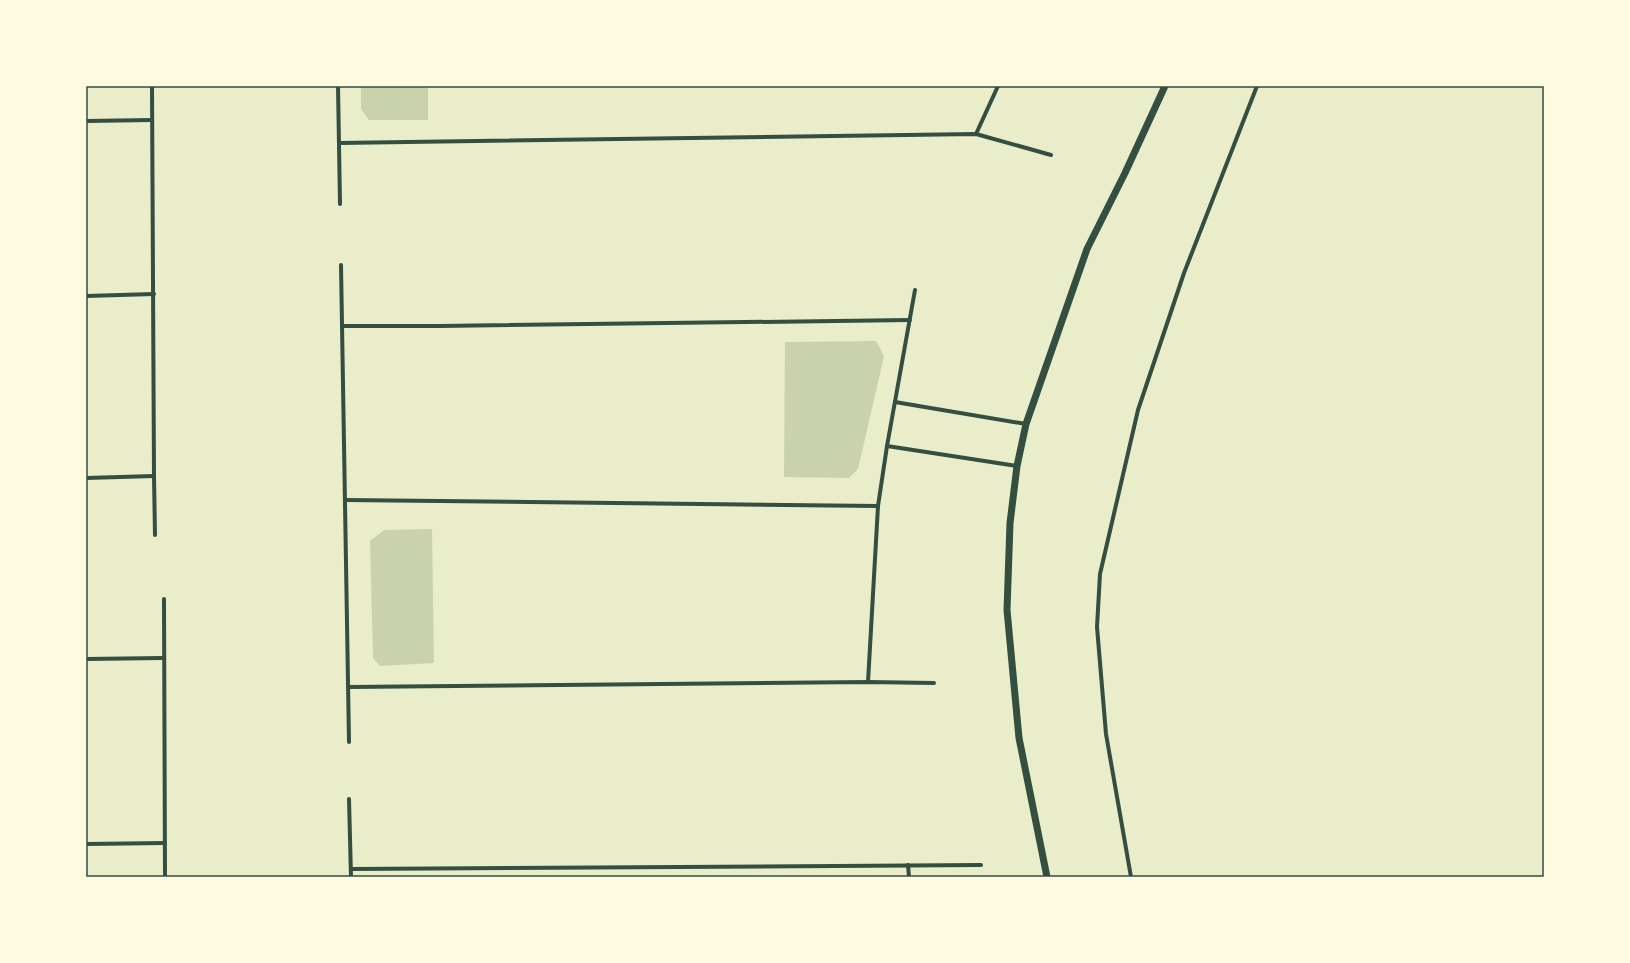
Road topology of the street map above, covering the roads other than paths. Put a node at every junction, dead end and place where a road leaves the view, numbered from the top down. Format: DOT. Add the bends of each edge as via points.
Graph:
graph roads {
  1 [pos="152,86"];
  2 [pos="338,86"];
  3 [pos="998,86"];
  4 [pos="1165,86"];
  5 [pos="1257,86"];
  6 [pos="86,120"];
  7 [pos="152,120"];
  8 [pos="976,134"];
  9 [pos="339,143"];
  10 [pos="1051,155"];
  11 [pos="340,204"];
  12 [pos="341,266"];
  13 [pos="915,290"];
  14 [pos="154,294"];
  15 [pos="86,296"];
  16 [pos="910,320"];
  17 [pos="342,326"];
  18 [pos="896,402"];
  19 [pos="1026,424"];
  20 [pos="887,446"];
  21 [pos="1017,466"];
  22 [pos="154,476"];
  23 [pos="86,478"];
  24 [pos="345,500"];
  25 [pos="878,506"];
  26 [pos="155,536"];
  27 [pos="164,599"];
  28 [pos="164,658"];
  29 [pos="86,660"];
  30 [pos="868,682"];
  31 [pos="934,683"];
  32 [pos="348,687"];
  33 [pos="349,742"];
  34 [pos="349,799"];
  35 [pos="165,843"];
  36 [pos="86,844"];
  37 [pos="908,865"];
  38 [pos="981,865"];
  39 [pos="351,869"];
  40 [pos="165,877"];
  41 [pos="351,877"];
  42 [pos="909,877"];
  43 [pos="1047,877"];
  44 [pos="1131,877"];
  1 -- 7 [label="street"];
  2 -- 9 [label="street"];
  3 -- 8 [label="street"];
  4 -- 19 [label="street" via="1087,248"];
  5 -- 44 [label="street" via="1184,273 1138,410 1100,574 1097,627 1106,734"];
  6 -- 7 [label="street"];
  7 -- 14 [label="street"];
  8 -- 9 [label="street"];
  8 -- 10 [label="street"];
  9 -- 11 [label="street"];
  12 -- 17 [label="street"];
  13 -- 16 [label="street"];
  14 -- 15 [label="street"];
  14 -- 22 [label="street"];
  16 -- 17 [label="street"];
  16 -- 18 [label="street"];
  17 -- 24 [label="street"];
  18 -- 19 [label="street"];
  18 -- 20 [label="street"];
  19 -- 21 [label="street"];
  20 -- 21 [label="street"];
  20 -- 25 [label="street"];
  21 -- 43 [label="street" via="1010,523 1007,610 1019,738"];
  22 -- 23 [label="street"];
  22 -- 26 [label="street"];
  24 -- 25 [label="street"];
  24 -- 32 [label="street"];
  25 -- 30 [label="street"];
  27 -- 28 [label="street"];
  28 -- 29 [label="street"];
  28 -- 35 [label="street"];
  30 -- 31 [label="street"];
  30 -- 32 [label="street"];
  32 -- 33 [label="street"];
  34 -- 39 [label="street"];
  35 -- 36 [label="street"];
  35 -- 40 [label="street"];
  37 -- 38 [label="street"];
  37 -- 39 [label="street"];
  37 -- 42 [label="street"];
  39 -- 41 [label="street"];
}
